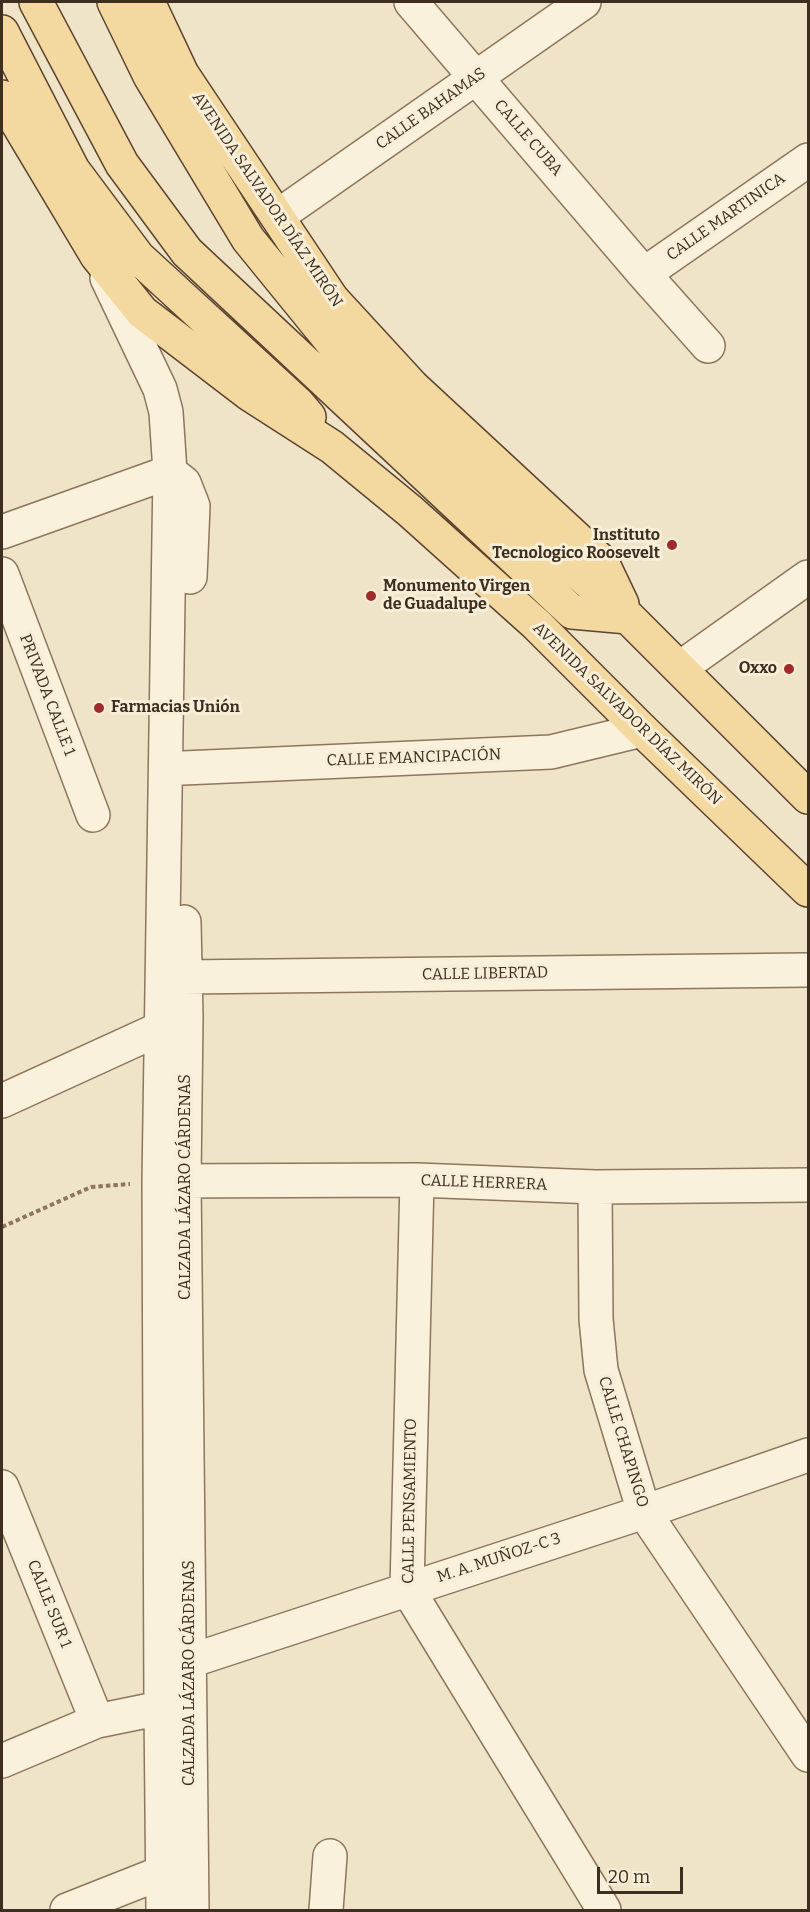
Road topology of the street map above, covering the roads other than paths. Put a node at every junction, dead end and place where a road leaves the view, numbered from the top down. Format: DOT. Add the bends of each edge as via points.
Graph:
graph roads {
  1 [pos="36,2"];
  2 [pos="114,2"];
  3 [pos="148,2"];
  4 [pos="411,2"];
  5 [pos="584,2"];
  6 [pos="2,32"];
  7 [pos="476,77"];
  8 [pos="2,97"];
  9 [pos="808,160"];
  10 [pos="278,216"];
  11 [pos="96,256"];
  12 [pos="644,274"];
  13 [pos="708,346"];
  14 [pos="332,447"];
  15 [pos="170,472"];
  16 [pos="2,532"];
  17 [pos="2,574"];
  18 [pos="808,577"];
  19 [pos="628,617"];
  20 [pos="680,668"];
  21 [pos="642,730"];
  22 [pos="183,768"];
  23 [pos="808,797"];
  24 [pos="93,815"];
  25 [pos="808,890"];
  26 [pos="808,970"];
  27 [pos="173,979"];
  28 [pos="173,1022"];
  29 [pos="2,1101"];
  30 [pos="417,1180"];
  31 [pos="172,1181"];
  32 [pos="808,1185"];
  33 [pos="595,1187"];
  34 [pos="808,1455"];
  35 [pos="2,1487"];
  36 [pos="644,1512"];
  37 [pos="407,1588"];
  38 [pos="190,1661"];
  39 [pos="161,1708"];
  40 [pos="97,1721"];
  41 [pos="808,1755"];
  42 [pos="2,1761"];
  43 [pos="330,1856"];
  44 [pos="177,1866"];
  45 [pos="67,1911"];
  46 [pos="163,1911"];
  47 [pos="192,1911"];
  48 [pos="326,1911"];
  49 [pos="604,1911"];
  1 -- 19 [label="main road" via="122,164 187,252 572,612"];
  2 -- 19 [label="main road, AVENIDA SALVADOR DÍAZ MIRÓN" via="150,76 248,239 371,388"];
  3 -- 10 [label="main road, AVENIDA SALVADOR DÍAZ MIRÓN" via="182,74"];
  4 -- 7 [label="street, CALLE CUBA"];
  5 -- 7 [label="street, CALLE BAHAMAS"];
  6 -- 14 [label="main road, AVENIDA SALVADOR DÍAZ MIRÓN" via="73,170 138,257 298,404"];
  7 -- 10 [label="street, CALLE BAHAMAS"];
  7 -- 12 [label="street, CALLE CUBA"];
  8 -- 11 [label="main road, AVENIDA SALVADOR DÍAZ MIRÓN"];
  9 -- 12 [label="street, CALLE MARTINICA"];
  10 -- 19 [label="main road, AVENIDA SALVADOR DÍAZ MIRÓN" via="332,299 412,386 602,562"];
  11 -- 14 [label="main road, AVENIDA SALVADOR DÍAZ MIRÓN" via="142,312 248,393"];
  11 -- 15 [label="street, CALZADA LÁZARO CÁRDENAS" via="160,389 166,412"];
  12 -- 13 [label="street, CALLE CUBA"];
  14 -- 21 [label="main road, AVENIDA SALVADOR DÍAZ MIRÓN" via="410,510 536,624"];
  15 -- 16 [label="street"];
  15 -- 22 [label="street, CALZADA LÁZARO CÁRDENAS" via="184,483 193,506"];
  15 -- 27 [label="street, CALZADA LÁZARO CÁRDENAS"];
  17 -- 24 [label="street, PRIVADA CALLE 1"];
  18 -- 20 [label="street"];
  19 -- 20 [label="main road, AVENIDA SALVADOR DÍAZ MIRÓN"];
  20 -- 23 [label="main road, AVENIDA SALVADOR DÍAZ MIRÓN"];
  21 -- 22 [label="street, CALLE EMANCIPACIÓN" via="551,752"];
  21 -- 25 [label="main road, AVENIDA SALVADOR DÍAZ MIRÓN"];
  22 -- 27 [label="street, CALZADA LÁZARO CÁRDENAS"];
  26 -- 27 [label="street, CALLE LIBERTAD"];
  27 -- 28 [label="street, CALZADA LÁZARO CÁRDENAS"];
  28 -- 29 [label="street"];
  28 -- 31 [label="street, CALZADA LÁZARO CÁRDENAS"];
  30 -- 31 [label="street, CALLE HERRERA"];
  30 -- 33 [label="street, CALLE HERRERA"];
  30 -- 37 [label="street, CALLE PENSAMIENTO"];
  31 -- 38 [label="street, CALZADA LÁZARO CÁRDENAS"];
  31 -- 39 [label="street, CALZADA LÁZARO CÁRDENAS"];
  32 -- 33 [label="street, CALLE HERRERA"];
  33 -- 36 [label="street, CALLE CHAPINGO" via="596,1319 601,1370"];
  34 -- 36 [label="street, M. A. MUÑOZ-C 3"];
  35 -- 40 [label="street, CALLE SUR 1"];
  36 -- 37 [label="street, M. A. MUÑOZ-C 3"];
  36 -- 41 [label="street, CALLE CHAPINGO"];
  37 -- 38 [label="street, M. A. MUÑOZ-C 3"];
  37 -- 49 [label="street, CALLE PENSAMIENTO"];
  38 -- 44 [label="street, CALZADA LÁZARO CÁRDENAS"];
  39 -- 40 [label="street"];
  39 -- 44 [label="street, CALZADA LÁZARO CÁRDENAS"];
  40 -- 42 [label="street"];
  43 -- 48 [label="street"];
  44 -- 45 [label="street"];
  44 -- 46 [label="street, CALZADA LÁZARO CÁRDENAS"];
  44 -- 47 [label="street, CALZADA LÁZARO CÁRDENAS"];
}
